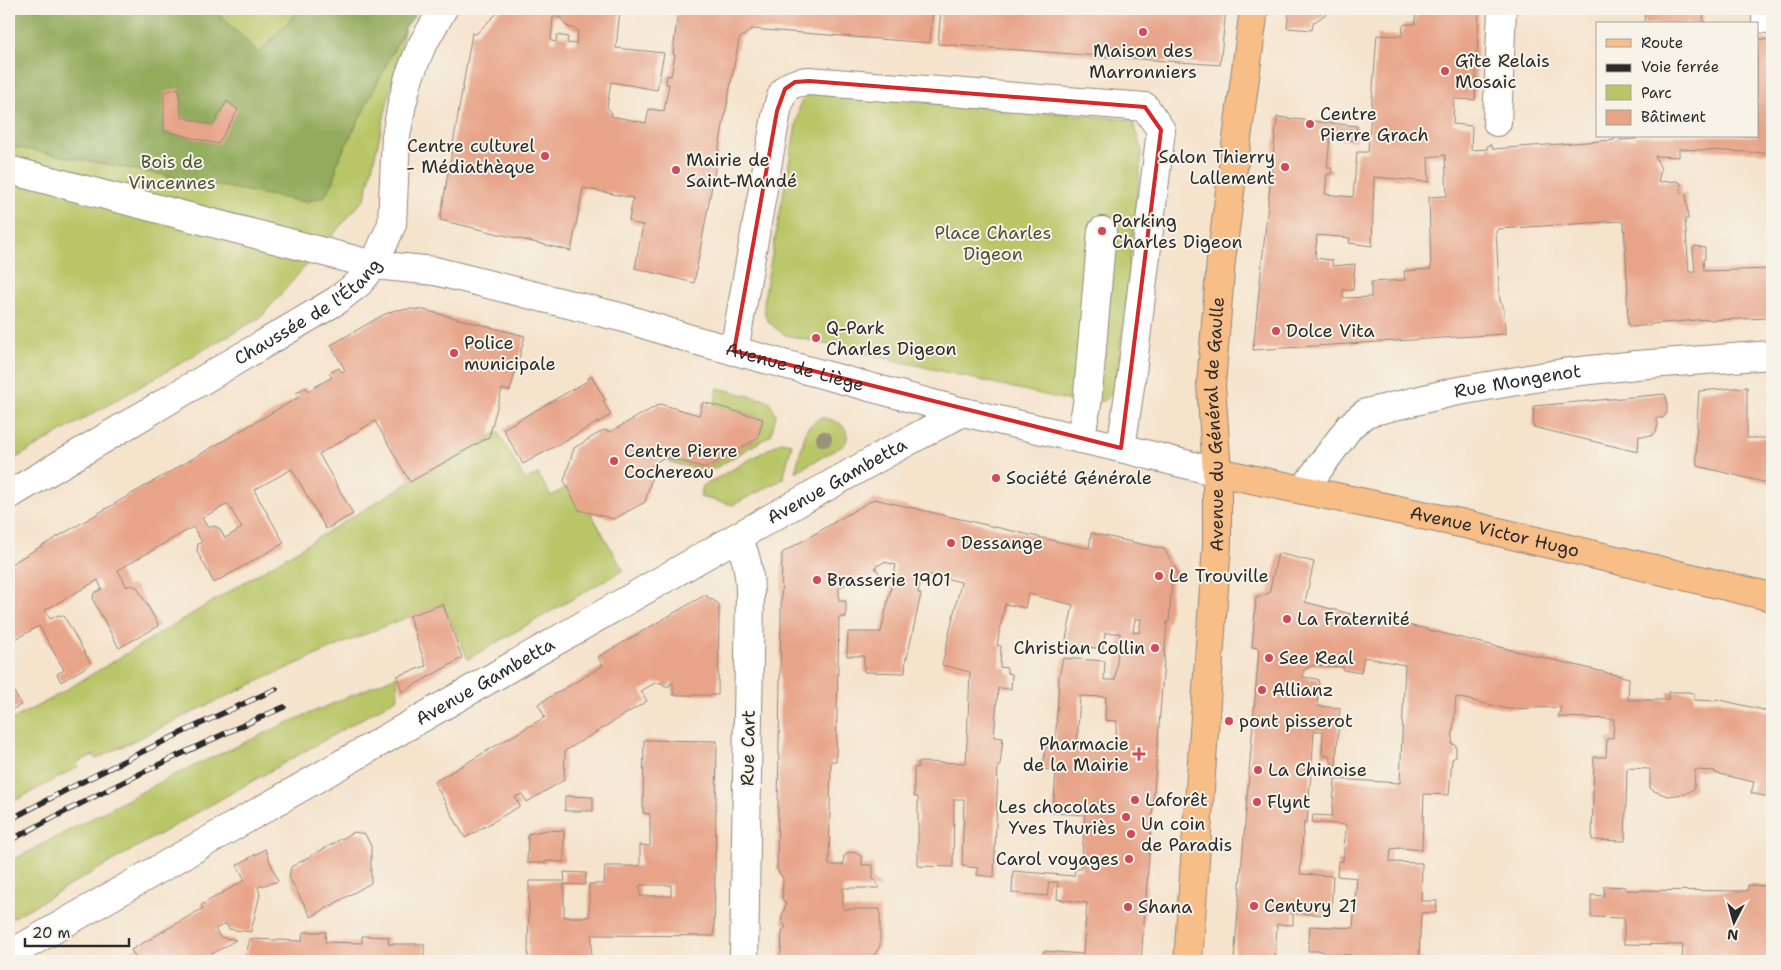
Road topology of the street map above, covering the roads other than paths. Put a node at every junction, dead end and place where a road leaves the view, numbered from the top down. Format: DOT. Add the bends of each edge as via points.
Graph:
graph roads {
  1 [pos="443,9"];
  2 [pos="1254,9"];
  3 [pos="1502,9"];
  4 [pos="1496,122"];
  5 [pos="9,170"];
  6 [pos="1102,232"];
  7 [pos="374,266"];
  8 [pos="734,351"];
  9 [pos="1772,355"];
  10 [pos="963,412"];
  11 [pos="1080,438"];
  12 [pos="1121,448"];
  13 [pos="1217,472"];
  14 [pos="1303,490"];
  15 [pos="9,495"];
  16 [pos="737,537"];
  17 [pos="1772,597"];
  18 [pos="9,955"];
  19 [pos="744,961"];
  20 [pos="1188,961"];
  1 -- 7 [label="street, Chaussée de l'Étang" via="421,47 409,77 396,136 392,224"];
  2 -- 13 [label="main road, Avenue du Général de Gaulle" via="1221,260 1210,385"];
  3 -- 4 [label="street"];
  5 -- 7 [label="street, Avenue de Liège"];
  6 -- 11 [label="street" via="1087,405"];
  7 -- 8 [label="street, Avenue de Liège" via="435,271 624,318"];
  7 -- 15 [label="street, Chaussée de l'Étang" via="336,301"];
  8 -- 10 [label="street, Avenue de Liège"];
  8 -- 12 [label="street" via="777,111 780,98 795,82 1145,107 1160,130"];
  9 -- 14 [label="street, Rue Mongenot" via="1564,373 1453,392 1366,413 1350,426"];
  10 -- 11 [label="street, Avenue de Liège"];
  10 -- 16 [label="street, Avenue Gambetta"];
  11 -- 12 [label="street, Avenue de Liège"];
  12 -- 13 [label="street, Avenue de Liège"];
  13 -- 14 [label="main road, Avenue Victor Hugo"];
  13 -- 20 [label="main road, Avenue du Général de Gaulle" via="1218,545"];
  14 -- 17 [label="main road, Avenue Victor Hugo" via="1465,524"];
  16 -- 18 [label="street, Avenue Gambetta"];
  16 -- 19 [label="street, Rue Cart" via="747,559 750,594"];
}
